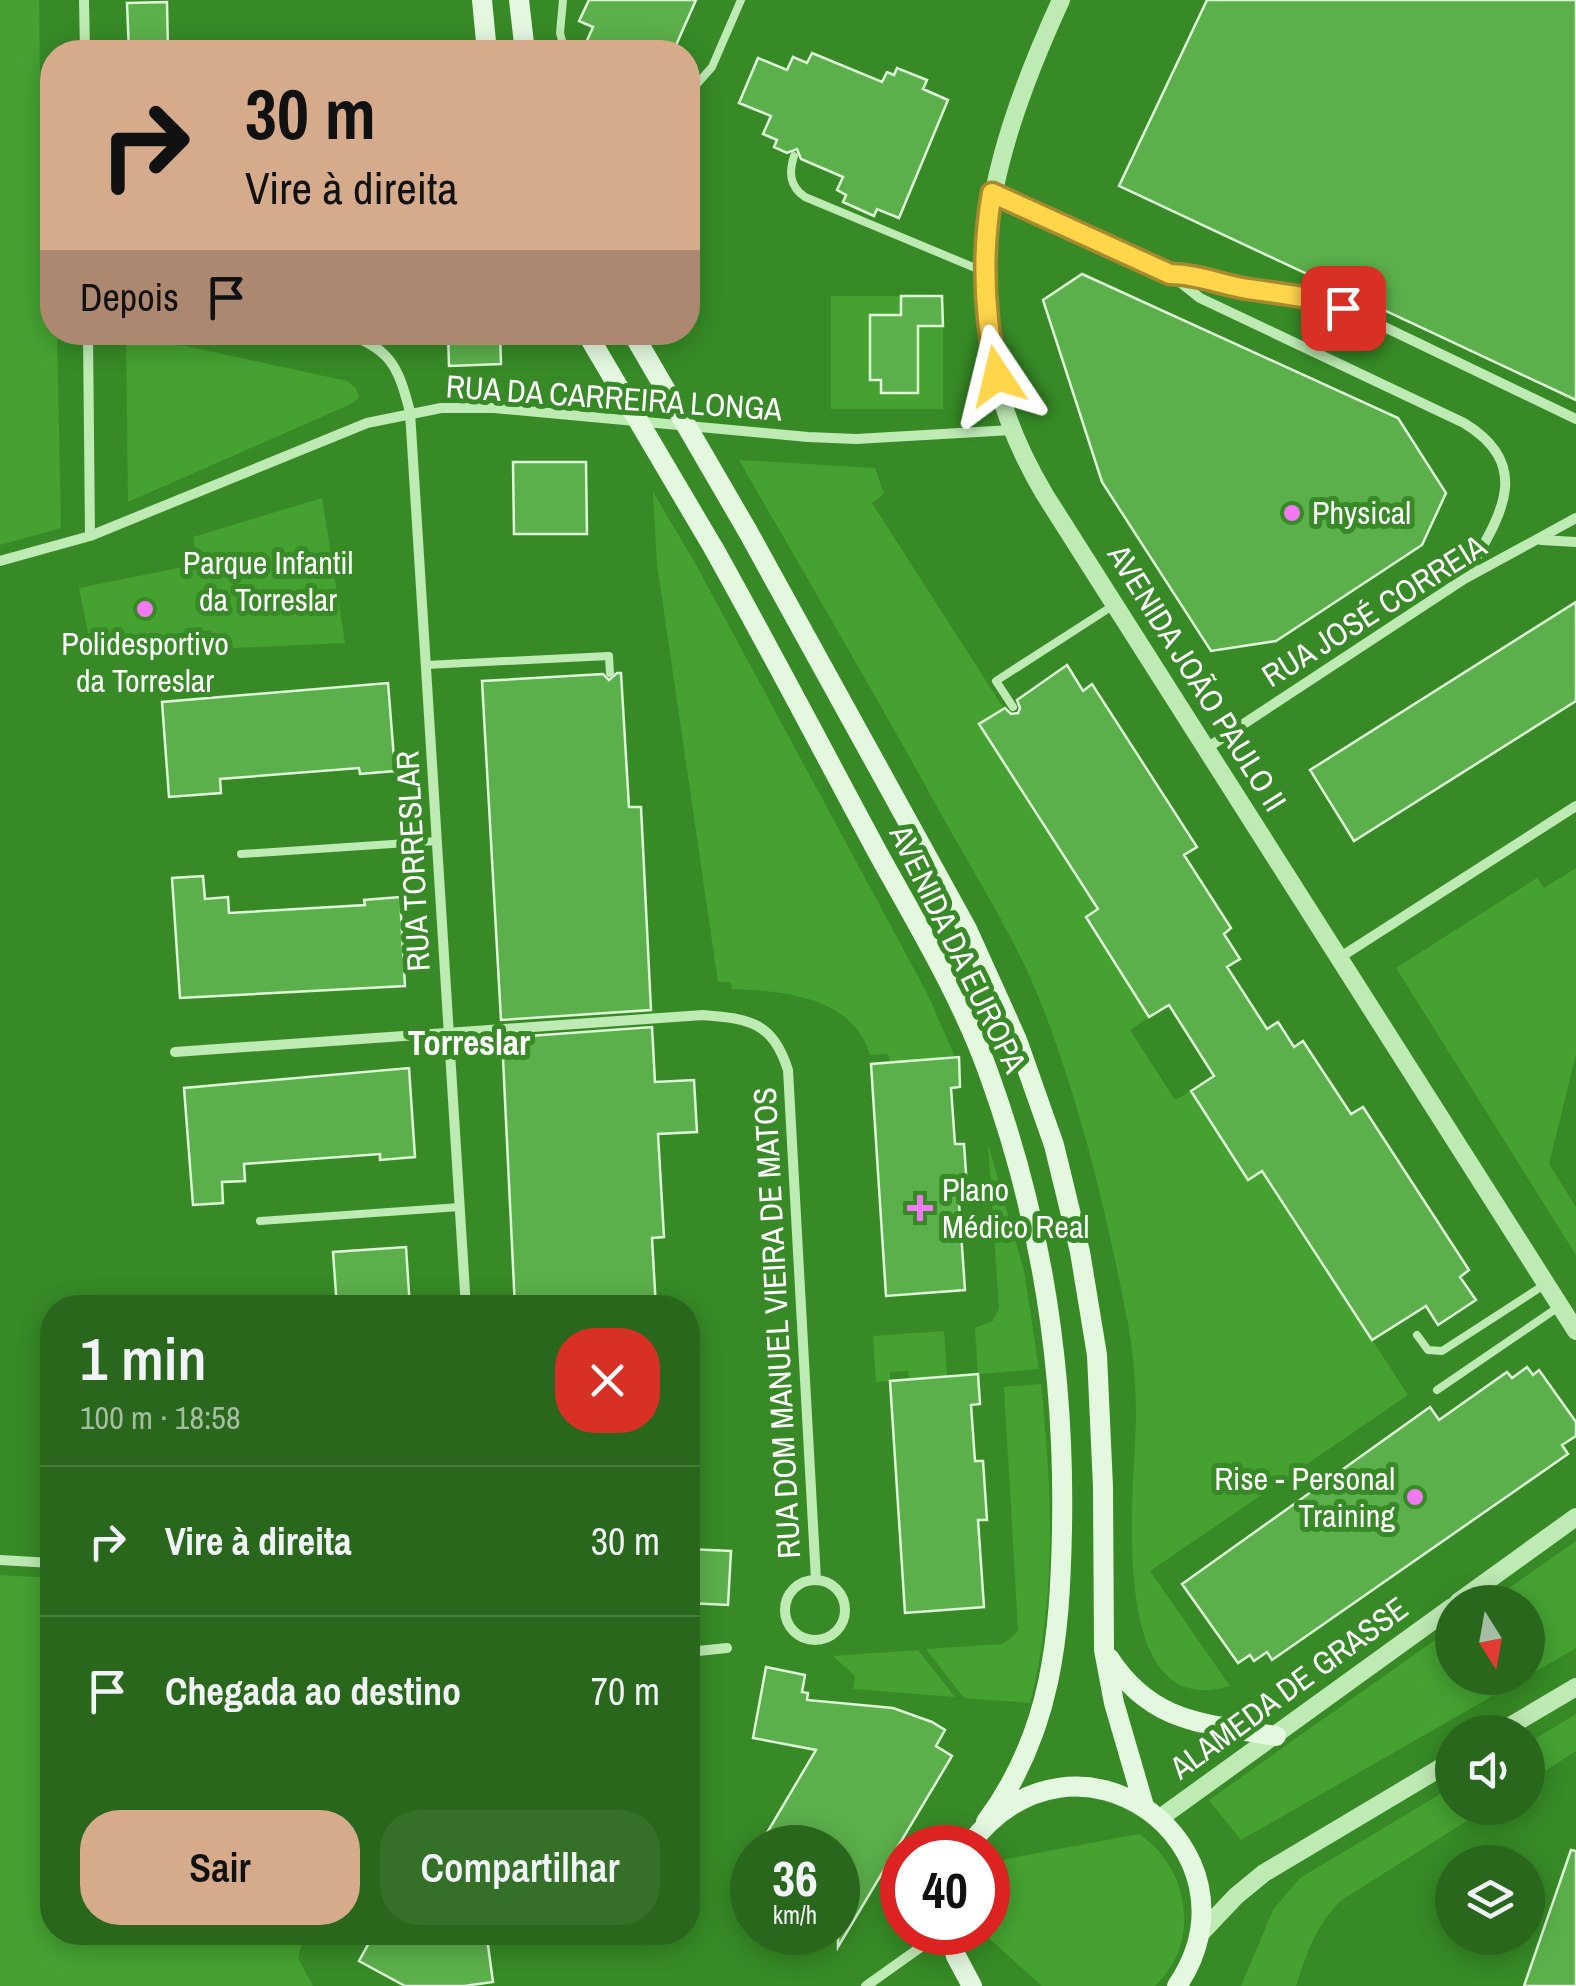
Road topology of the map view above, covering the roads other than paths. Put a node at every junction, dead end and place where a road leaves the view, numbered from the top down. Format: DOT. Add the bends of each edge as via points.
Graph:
graph roads {
  1 [pos="84,0"];
  2 [pos="482,0"];
  3 [pos="518,0"];
  4 [pos="563,0"];
  5 [pos="741,0"];
  6 [pos="1061,0"];
  7 [pos="85,40"];
  8 [pos="484,40"];
  9 [pos="523,40"];
  10 [pos="562,40"];
  11 [pos="700,80"];
  12 [pos="794,156"];
  13 [pos="992,193"];
  14 [pos="984,272"];
  15 [pos="1170,274"];
  16 [pos="88,345"];
  17 [pos="375,345"];
  18 [pos="594,345"];
  19 [pos="640,345"];
  20 [pos="410,412"];
  21 [pos="1576,420"];
  22 [pos="1012,430"];
  23 [pos="1576,518"];
  24 [pos="90,536"];
  25 [pos="1540,540"];
  26 [pos="1576,542"];
  27 [pos="0,562"];
  28 [pos="1464,578"];
  29 [pos="1116,604"];
  30 [pos="426,665"];
  31 [pos="610,673"];
  32 [pos="1012,707"];
  33 [pos="1206,748"];
  34 [pos="1576,806"];
  35 [pos="437,840"];
  36 [pos="241,854"];
  37 [pos="1338,958"];
  38 [pos="448,1033"];
  39 [pos="175,1052"];
  40 [pos="460,1207"];
  41 [pos="260,1221"];
  42 [pos="1546,1284"];
  43 [pos="465,1295"];
  44 [pos="1560,1306"];
  45 [pos="1576,1331"];
  46 [pos="1417,1335"];
  47 [pos="1437,1390"];
  48 [pos="1576,1516"];
  49 [pos="0,1560"];
  50 [pos="40,1562"];
  51 [pos="816,1580"];
  52 [pos="1483,1585"];
  53 [pos="1435,1620"];
  54 [pos="727,1648"];
  55 [pos="1104,1650"];
  56 [pos="700,1651"];
  57 [pos="1576,1687"];
  58 [pos="1529,1715"];
  59 [pos="1276,1736"];
  60 [pos="1435,1770"];
  61 [pos="1152,1812"];
  62 [pos="986,1822"];
  63 [pos="984,1825"];
  64 [pos="1200,1934"];
  65 [pos="910,1955"];
  66 [pos="956,1955"];
  67 [pos="965,1985"];
  68 [pos="866,1986"];
  69 [pos="1177,1986"];
  1 -- 7 [label="street"];
  2 -- 8 [label="main road"];
  3 -- 9 [label="main road"];
  4 -- 10 [label="lane"];
  5 -- 11 [label="lane"];
  6 -- 13 [label="street, AVENIDA JOÃO PAULO II" via="1009,125"];
  12 -- 14 [label="lane" via="790,178 804,197"];
  13 -- 14 [label="street, AVENIDA JOÃO PAULO II"];
  13 -- 15 [label="street"];
  14 -- 22 [label="street, AVENIDA JOÃO PAULO II" via="992,353"];
  15 -- 21 [label="street" via="1343,308"];
  15 -- 28 [label="street" via="1200,298 1487,439 1503,463 1506,488"];
  16 -- 24 [label="street"];
  17 -- 20 [label="street, RUA TORRESLAR" via="388,356"];
  18 -- 62 [label="main road, AVENIDA DA EUROPA, bridge" via="714,550 934,955 989,1074 1014,1148 1056,1349 1063,1508 1058,1628 1044,1708"];
  19 -- 55 [label="main road, AVENIDA DA EUROPA, bridge" via="967,929 1038,1093 1068,1197 1097,1355"];
  20 -- 22 [label="street, RUA DA CARREIRA LONGA" via="494,408 856,439"];
  20 -- 24 [label="street, RUA DA CARREIRA LONGA" via="354,427"];
  20 -- 30 [label="street, RUA TORRESLAR"];
  22 -- 29 [label="street, AVENIDA JOÃO PAULO II" via="1039,485"];
  23 -- 25 [label="street"];
  24 -- 27 [label="street, RUA DA CARREIRA LONGA"];
  25 -- 26 [label="street, RUA JOSÉ CORREIA"];
  25 -- 28 [label="street, RUA JOSÉ CORREIA"];
  28 -- 33 [label="street, RUA JOSÉ CORREIA"];
  29 -- 32 [label="lane" via="996,681"];
  29 -- 33 [label="street, AVENIDA JOÃO PAULO II"];
  30 -- 31 [label="lane" via="609,656"];
  30 -- 35 [label="street, RUA TORRESLAR"];
  33 -- 37 [label="street, AVENIDA JOÃO PAULO II"];
  34 -- 37 [label="street"];
  35 -- 36 [label="lane"];
  35 -- 38 [label="street, RUA TORRESLAR"];
  37 -- 42 [label="street, AVENIDA JOÃO PAULO II"];
  38 -- 39 [label="street, RUA DOM MANUEL VIEIRA DE MATOS"];
  38 -- 40 [label="street, RUA TORRESLAR"];
  38 -- 51 [label="street, RUA DOM MANUEL VIEIRA DE MATOS" via="703,1016 748,1022 779,1043 791,1102"];
  40 -- 41 [label="lane"];
  40 -- 43 [label="street, RUA TORRESLAR"];
  42 -- 44 [label="street, AVENIDA JOÃO PAULO II"];
  42 -- 46 [label="lane" via="1442,1351 1428,1350"];
  44 -- 45 [label="street, AVENIDA JOÃO PAULO II"];
  44 -- 47 [label="lane"];
  48 -- 52 [label="street, ALAMEDA DE GRASSE"];
  49 -- 50 [label="street"];
  51 -- 51 [label="street" via="796,1586 785,1602 786,1622 807,1640 835,1633 844,1617 842,1596"];
  53 -- 59 [label="street, ALAMEDA DE GRASSE"];
  54 -- 56 [label="street"];
  55 -- 59 [label="main road" via="1138,1696 1164,1711"];
  55 -- 61 [label="main road, AVENIDA DA EUROPA" via="1118,1719"];
  57 -- 58 [label="street"];
  59 -- 61 [label="street, ALAMEDA DE GRASSE"];
  60 -- 64 [label="street" via="1264,1873"];
  61 -- 62 [label="main road" via="1113,1792 1080,1786 1046,1789"];
  61 -- 64 [label="main road, AVENIDA DA EUROPA" via="1187,1852 1200,1892"];
  62 -- 63 [label="main road, AVENIDA DA EUROPA"];
  64 -- 69 [label="main road"];
  65 -- 68 [label="street"];
  66 -- 67 [label="main road"];
}
